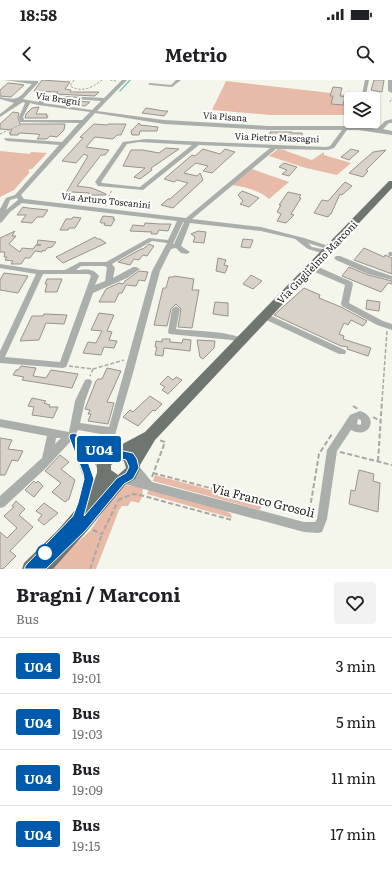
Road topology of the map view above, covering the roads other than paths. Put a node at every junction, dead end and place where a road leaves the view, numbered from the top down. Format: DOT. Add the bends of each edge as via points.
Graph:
graph roads {
  1 [pos="6,80"];
  2 [pos="179,80"];
  3 [pos="366,80"];
  4 [pos="390,80"];
  5 [pos="123,81"];
  6 [pos="36,82"];
  7 [pos="150,84"];
  8 [pos="364,92"];
  9 [pos="392,92"];
  10 [pos="0,98"];
  11 [pos="106,100"];
  12 [pos="20,101"];
  13 [pos="38,104"];
  14 [pos="93,112"];
  15 [pos="0,116"];
  16 [pos="392,120"];
  17 [pos="83,122"];
  18 [pos="344,128"];
  19 [pos="346,128"];
  20 [pos="358,128"];
  21 [pos="392,128"];
  22 [pos="380,131"];
  23 [pos="392,133"];
  24 [pos="7,139"];
  25 [pos="64,144"];
  26 [pos="198,144"];
  27 [pos="276,147"];
  28 [pos="392,183"];
  29 [pos="18,200"];
  30 [pos="0,215"];
  31 [pos="185,219"];
  32 [pos="0,221"];
  33 [pos="297,238"];
  34 [pos="172,245"];
  35 [pos="310,248"];
  36 [pos="327,250"];
  37 [pos="187,252"];
  38 [pos="338,258"];
  39 [pos="107,264"];
  40 [pos="0,266"];
  41 [pos="311,267"];
  42 [pos="136,269"];
  43 [pos="40,272"];
  44 [pos="67,272"];
  45 [pos="322,276"];
  46 [pos="392,278"];
  47 [pos="108,282"];
  48 [pos="90,291"];
  49 [pos="176,309"];
  50 [pos="265,316"];
  51 [pos="390,326"];
  52 [pos="241,341"];
  53 [pos="342,352"];
  54 [pos="0,360"];
  55 [pos="88,382"];
  56 [pos="0,423"];
  57 [pos="355,425"];
  58 [pos="75,426"];
  59 [pos="53,432"];
  60 [pos="72,438"];
  61 [pos="154,438"];
  62 [pos="118,454"];
  63 [pos="47,458"];
  64 [pos="134,466"];
  65 [pos="103,471"];
  66 [pos="123,480"];
  67 [pos="149,485"];
  68 [pos="0,503"];
  69 [pos="78,519"];
  70 [pos="30,569"];
  71 [pos="42,569"];
  1 -- 6 [label="street"];
  2 -- 7 [label="street" via="174,86"];
  3 -- 8 [label="street"];
  4 -- 9 [label="street"];
  5 -- 11 [label="street, Via Bragni"];
  6 -- 12 [label="street"];
  10 -- 12 [label="street, Via Bragni"];
  11 -- 13 [label="street" via="48,96"];
  11 -- 14 [label="street, Via Bragni"];
  12 -- 13 [label="street, Via Bragni"];
  12 -- 15 [label="street"];
  12 -- 17 [label="street" via="21,120 26,122"];
  13 -- 14 [label="street, Via Bragni"];
  14 -- 17 [label="street"];
  14 -- 18 [label="street, Via Pisana" via="164,122 269,128"];
  16 -- 22 [label="street"];
  17 -- 25 [label="street"];
  19 -- 27 [label="street, Via Pietro Mascagni" via="332,147 326,149"];
  20 -- 22 [label="street, Via Pisana"];
  21 -- 22 [label="street, Via Pisana"];
  22 -- 23 [label="street, Via Pisana"];
  24 -- 25 [label="street"];
  25 -- 29 [label="street"];
  26 -- 26 [label="street, Via Pietro Mascagni" via="142,141 125,143 98,182 100,185 141,189"];
  26 -- 27 [label="street, Via Pietro Mascagni"];
  27 -- 31 [label="street"];
  28 -- 36 [label="main road, Via Guglielmo Marconi"];
  29 -- 30 [label="street, Via Arturo Toscanini" via="10,204 7,201"];
  29 -- 31 [label="street, Via Arturo Toscanini"];
  29 -- 32 [label="street"];
  31 -- 33 [label="street, Via Arturo Toscanini" via="261,229"];
  31 -- 34 [label="street"];
  33 -- 35 [label="street, Via Arturo Toscanini"];
  33 -- 36 [label="street"];
  34 -- 37 [label="street"];
  34 -- 39 [label="street" via="151,239"];
  34 -- 58 [label="street" via="156,271 112,432"];
  35 -- 36 [label="street, Via Arturo Toscanini"];
  35 -- 41 [label="street"];
  36 -- 41 [label="main road, Via Guglielmo Marconi"];
  38 -- 46 [label="street"];
  39 -- 44 [label="street" via="80,264"];
  39 -- 47 [label="street" via="111,268"];
  40 -- 43 [label="street"];
  41 -- 45 [label="street"];
  41 -- 50 [label="main road, Via Guglielmo Marconi"];
  41 -- 51 [label="street" via="350,284 345,304 380,324"];
  42 -- 47 [label="street"];
  43 -- 44 [label="street"];
  43 -- 54 [label="street"];
  44 -- 48 [label="street" via="91,272 95,276"];
  47 -- 48 [label="street"];
  48 -- 54 [label="street" via="63,365"];
  49 -- 52 [label="street" via="172,332 233,337"];
  50 -- 52 [label="main road, Via Guglielmo Marconi"];
  50 -- 53 [label="street"];
  52 -- 61 [label="main road, Via Guglielmo Marconi"];
  55 -- 58 [label="street" via="80,401"];
  56 -- 59 [label="street"];
  57 -- 67 [label="street, Via Franco Grosoli" via="340,431 327,449 322,519 318,528 304,527"];
  58 -- 60 [label="street"];
  59 -- 60 [label="street"];
  59 -- 63 [label="street"];
  60 -- 62 [label="street"];
  60 -- 63 [label="street"];
  60 -- 65 [label="street" via="95,454"];
  60 -- 69 [label="street" via="89,479"];
  61 -- 62 [label="main road, Via Guglielmo Marconi"];
  61 -- 64 [label="main road, Via Guglielmo Marconi"];
  62 -- 64 [label="main road" via="129,456"];
  62 -- 65 [label="main road" via="106,460"];
  63 -- 68 [label="street"];
  64 -- 66 [label="main road" via="130,476"];
  64 -- 67 [label="street"];
  65 -- 66 [label="main road" via="110,480"];
  65 -- 69 [label="main road" via="98,489"];
  66 -- 67 [label="street, Via Franco Grosoli"];
  66 -- 71 [label="main road" via="111,499"];
  69 -- 70 [label="main road"];
}
